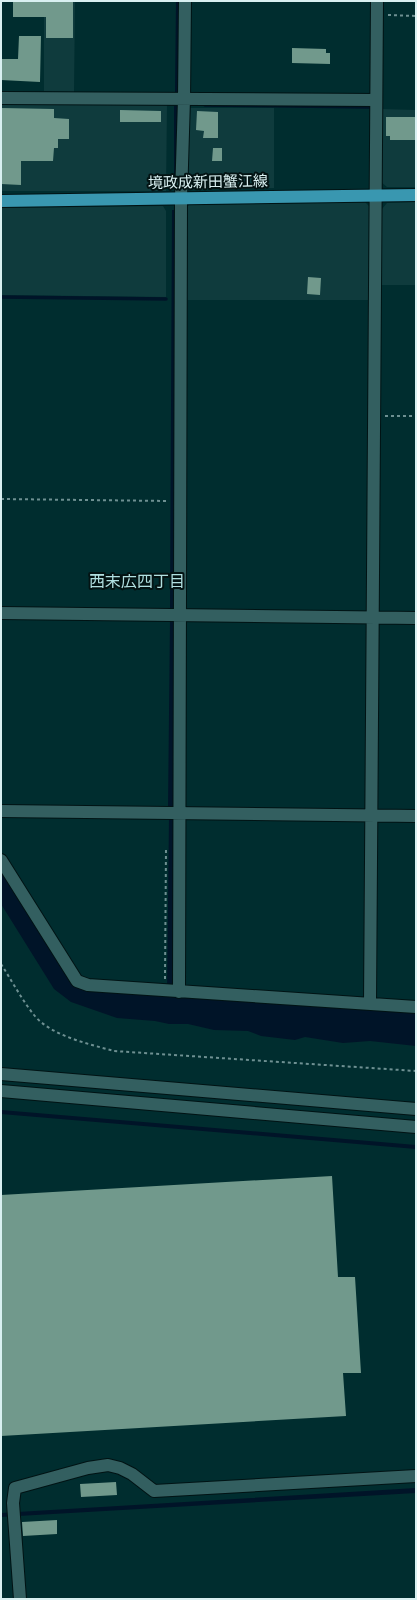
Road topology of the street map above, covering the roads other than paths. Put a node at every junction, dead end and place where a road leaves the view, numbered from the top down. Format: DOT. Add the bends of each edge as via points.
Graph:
graph roads {
  1 [pos="185,1"];
  2 [pos="377,1"];
  3 [pos="1,98"];
  4 [pos="184,98"];
  5 [pos="376,100"];
  6 [pos="416,195"];
  7 [pos="377,196"];
  8 [pos="181,198"];
  9 [pos="1,201"];
  10 [pos="1,613"];
  11 [pos="180,614"];
  12 [pos="372,617"];
  13 [pos="416,618"];
  14 [pos="1,811"];
  15 [pos="180,813"];
  16 [pos="371,816"];
  17 [pos="416,816"];
  18 [pos="1,860"];
  19 [pos="174,991"];
  20 [pos="370,1004"];
  21 [pos="416,1007"];
  22 [pos="1,1074"];
  23 [pos="1,1092"];
  24 [pos="416,1109"];
  25 [pos="416,1127"];
  26 [pos="416,1476"];
  27 [pos="20,1599"];
  1 -- 4 [label="street"];
  2 -- 5 [label="street"];
  3 -- 4 [label="street"];
  4 -- 5 [label="street"];
  4 -- 8 [label="street"];
  5 -- 7 [label="street"];
  6 -- 7 [label="main road, 境政成新田蟹江線"];
  7 -- 8 [label="main road, 境政成新田蟹江線"];
  7 -- 12 [label="street"];
  8 -- 9 [label="main road, 境政成新田蟹江線"];
  8 -- 11 [label="street"];
  10 -- 11 [label="street"];
  11 -- 12 [label="street"];
  11 -- 15 [label="street"];
  12 -- 13 [label="street"];
  12 -- 16 [label="street"];
  14 -- 15 [label="street"];
  15 -- 16 [label="street"];
  15 -- 19 [label="street"];
  16 -- 17 [label="street"];
  16 -- 20 [label="street"];
  18 -- 19 [label="street" via="78,981 88,985"];
  19 -- 20 [label="street"];
  20 -- 21 [label="street"];
  22 -- 24 [label="street"];
  23 -- 25 [label="street"];
  26 -- 27 [label="street" via="154,1491 132,1474 108,1465 15,1488 13,1514"];
}
